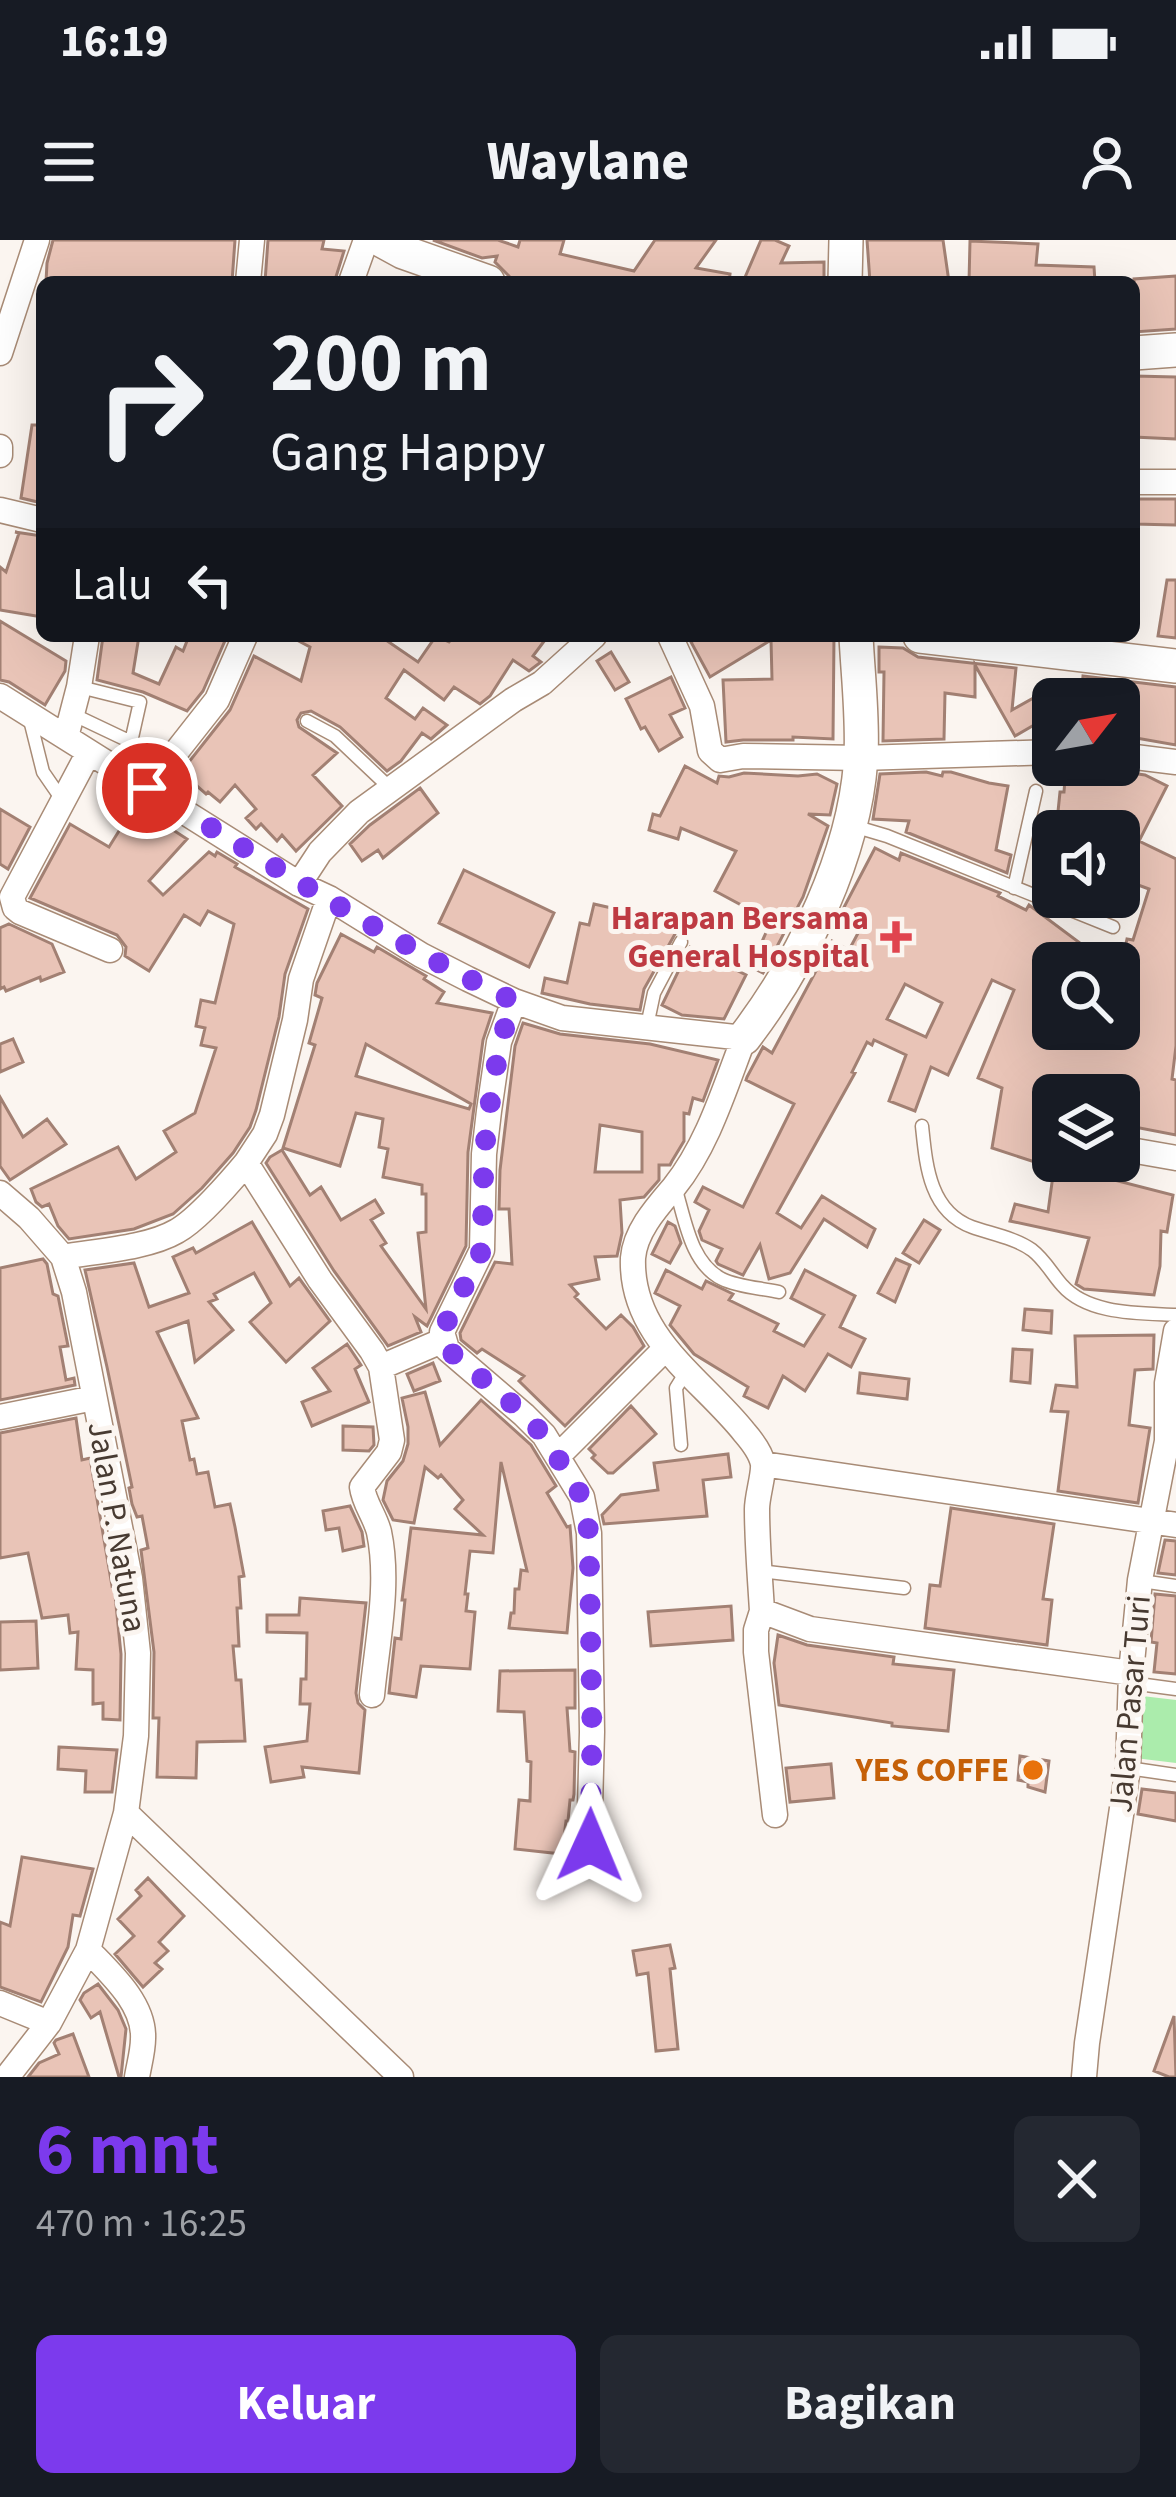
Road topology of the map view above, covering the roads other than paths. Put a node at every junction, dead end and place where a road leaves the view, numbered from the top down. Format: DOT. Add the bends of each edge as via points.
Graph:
graph roads {
  1 [pos="38,240"];
  2 [pos="252,240"];
  3 [pos="366,240"];
  4 [pos="381,240"];
  5 [pos="846,240"];
  6 [pos="249,276"];
  7 [pos="354,276"];
  8 [pos="471,276"];
  9 [pos="845,276"];
  10 [pos="9,297"];
  11 [pos="2,342"];
  12 [pos="1176,350"];
  13 [pos="1140,353"];
  14 [pos="1140,482"];
  15 [pos="1176,482"];
  16 [pos="0,510"];
  17 [pos="36,519"];
  18 [pos="86,642"];
  19 [pos="242,642"];
  20 [pos="588,642"];
  21 [pos="673,642"];
  22 [pos="856,642"];
  23 [pos="992,642"];
  24 [pos="1176,666"];
  25 [pos="79,687"];
  26 [pos="0,698"];
  27 [pos="28,715"];
  28 [pos="308,721"];
  29 [pos="68,728"];
  30 [pos="89,752"];
  31 [pos="1032,753"];
  32 [pos="860,758"];
  33 [pos="1140,758"];
  34 [pos="1176,762"];
  35 [pos="147,788"];
  36 [pos="390,788"];
  37 [pos="1036,791"];
  38 [pos="63,801"];
  39 [pos="849,825"];
  40 [pos="305,876"];
  41 [pos="1015,888"];
  42 [pos="328,898"];
  43 [pos="8,912"];
  44 [pos="1113,927"];
  45 [pos="681,942"];
  46 [pos="110,950"];
  47 [pos="514,1001"];
  48 [pos="647,1028"];
  49 [pos="744,1038"];
  50 [pos="922,1126"];
  51 [pos="1140,1152"];
  52 [pos="1176,1158"];
  53 [pos="246,1162"];
  54 [pos="675,1186"];
  55 [pos="0,1193"];
  56 [pos="63,1257"];
  57 [pos="779,1292"];
  58 [pos="1176,1315"];
  59 [pos="1176,1331"];
  60 [pos="444,1340"];
  61 [pos="666,1348"];
  62 [pos="381,1367"];
  63 [pos="686,1372"];
  64 [pos="1171,1384"];
  65 [pos="94,1397"];
  66 [pos="0,1417"];
  67 [pos="1171,1441"];
  68 [pos="681,1445"];
  69 [pos="558,1456"];
  70 [pos="763,1464"];
  71 [pos="1164,1524"];
  72 [pos="760,1571"];
  73 [pos="1140,1580"];
  74 [pos="1176,1586"];
  75 [pos="904,1588"];
  76 [pos="763,1611"];
  77 [pos="1131,1678"];
  78 [pos="1176,1689"];
  79 [pos="372,1695"];
  80 [pos="1128,1768"];
  81 [pos="1176,1774"];
  82 [pos="125,1813"];
  83 [pos="775,1814"];
  84 [pos="590,1845"];
  85 [pos="88,1950"];
  86 [pos="0,2003"];
  87 [pos="49,2023"];
  88 [pos="7,2077"];
  89 [pos="137,2077"];
  90 [pos="401,2077"];
  91 [pos="1084,2077"];
  1 -- 10 [label="street"];
  2 -- 6 [label="street"];
  3 -- 7 [label="street"];
  4 -- 8 [label="street"];
  5 -- 9 [label="street"];
  10 -- 11 [label="street"];
  12 -- 13 [label="street"];
  14 -- 15 [label="street"];
  16 -- 17 [label="street"];
  18 -- 25 [label="street"];
  19 -- 35 [label="street" via="217,700"];
  20 -- 36 [label="street"];
  21 -- 32 [label="street" via="720,760"];
  22 -- 32 [label="street"];
  23 -- 24 [label="street"];
  25 -- 29 [label="street"];
  25 -- 29 [label="lane" via="140,702 131,742"];
  26 -- 27 [label="street"];
  27 -- 29 [label="street"];
  27 -- 38 [label="lane" via="44,772"];
  28 -- 36 [label="lane"];
  29 -- 30 [label="street"];
  30 -- 35 [label="street"];
  30 -- 38 [label="street"];
  31 -- 32 [label="street"];
  32 -- 39 [label="street"];
  33 -- 34 [label="street"];
  35 -- 40 [label="street"];
  36 -- 40 [label="street" via="340,831"];
  37 -- 41 [label="lane"];
  38 -- 43 [label="street"];
  39 -- 41 [label="lane"];
  39 -- 49 [label="street" via="819,911"];
  40 -- 42 [label="street"];
  41 -- 44 [label="lane"];
  42 -- 47 [label="street"];
  42 -- 53 [label="street" via="272,1115"];
  43 -- 46 [label="street"];
  45 -- 48 [label="lane" via="654,993"];
  47 -- 48 [label="street" via="562,1018"];
  47 -- 60 [label="street" via="489,1111 482,1250 444,1324"];
  48 -- 49 [label="street"];
  49 -- 54 [label="street"];
  50 -- 58 [label="lane" via="936,1195 965,1225 1024,1246 1085,1300"];
  51 -- 52 [label="street"];
  53 -- 56 [label="street" via="176,1232"];
  53 -- 62 [label="street"];
  54 -- 57 [label="lane" via="706,1267 723,1280"];
  54 -- 61 [label="street" via="633,1258 644,1310"];
  55 -- 56 [label="street, Jalan P. Natuna"];
  56 -- 65 [label="street, Jalan P. Natuna"];
  59 -- 64 [label="street, Jalan Pasar Turi"];
  60 -- 62 [label="street"];
  60 -- 69 [label="street"];
  61 -- 63 [label="street"];
  61 -- 69 [label="street"];
  62 -- 79 [label="street" via="392,1440 362,1487 383,1564"];
  63 -- 68 [label="lane" via="676,1388"];
  63 -- 70 [label="street" via="740,1426"];
  64 -- 67 [label="street, Jalan Pasar Turi"];
  65 -- 66 [label="street"];
  65 -- 82 [label="street, Jalan P. Natuna" via="137,1653"];
  67 -- 71 [label="street, Jalan Pasar Turi"];
  69 -- 84 [label="street" via="582,1497 589,1533"];
  70 -- 71 [label="street"];
  70 -- 72 [label="street"];
  71 -- 73 [label="street, Jalan Pasar Turi"];
  72 -- 75 [label="lane"];
  72 -- 76 [label="street"];
  73 -- 74 [label="lane"];
  73 -- 77 [label="street, Jalan Pasar Turi"];
  76 -- 77 [label="street" via="810,1630"];
  76 -- 83 [label="street" via="756,1652"];
  77 -- 78 [label="lane"];
  77 -- 80 [label="street, Jalan Pasar Turi"];
  80 -- 81 [label="lane"];
  80 -- 91 [label="street, Jalan Pasar Turi"];
  82 -- 85 [label="street, Jalan P. Natuna"];
  82 -- 90 [label="street"];
  85 -- 87 [label="street, Jalan P. Natuna"];
  85 -- 89 [label="street" via="139,2013"];
  86 -- 87 [label="street"];
  87 -- 88 [label="street, Jalan P. Natuna"];
}
